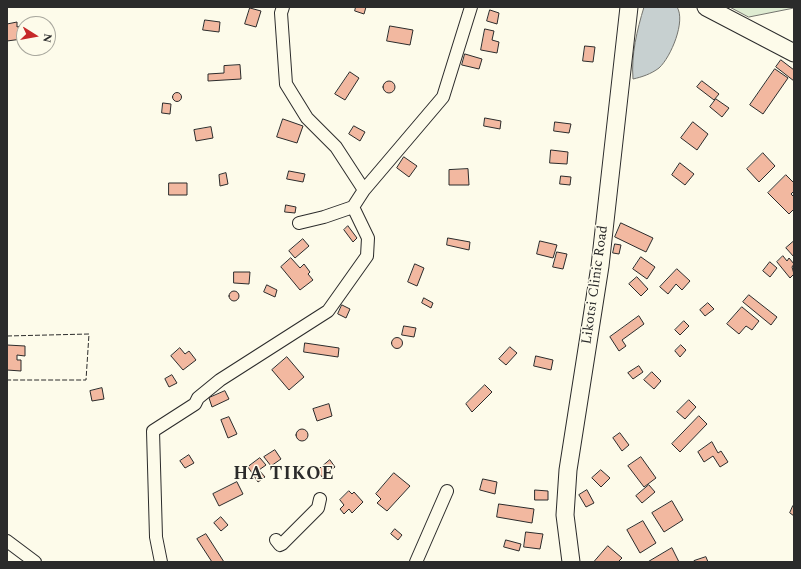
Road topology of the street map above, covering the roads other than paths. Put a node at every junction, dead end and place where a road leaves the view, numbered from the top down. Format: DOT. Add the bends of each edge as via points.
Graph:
graph roads {
  1 [pos="471,7"];
  2 [pos="629,7"];
  3 [pos="706,7"];
  4 [pos="279,9"];
  5 [pos="794,53"];
  6 [pos="364,190"];
  7 [pos="353,206"];
  8 [pos="299,223"];
  9 [pos="447,491"];
  10 [pos="320,499"];
  11 [pos="276,540"];
  12 [pos="7,541"];
  13 [pos="35,562"];
  14 [pos="161,562"];
  15 [pos="416,562"];
  16 [pos="572,562"];
  1 -- 6 [label="street" via="443,96"];
  2 -- 16 [label="street, Likotsi Clinic Road" via="600,266 568,470 565,515"];
  3 -- 5 [label="street"];
  4 -- 6 [label="street" via="286,84 307,118 336,147"];
  6 -- 7 [label="street"];
  7 -- 8 [label="street"];
  7 -- 14 [label="street" via="368,238 367,256 328,311 220,380 198,398 195,404 153,431 156,537"];
  9 -- 15 [label="street"];
  10 -- 11 [label="street" via="318,508 280,546"];
  12 -- 13 [label="street"];
}
